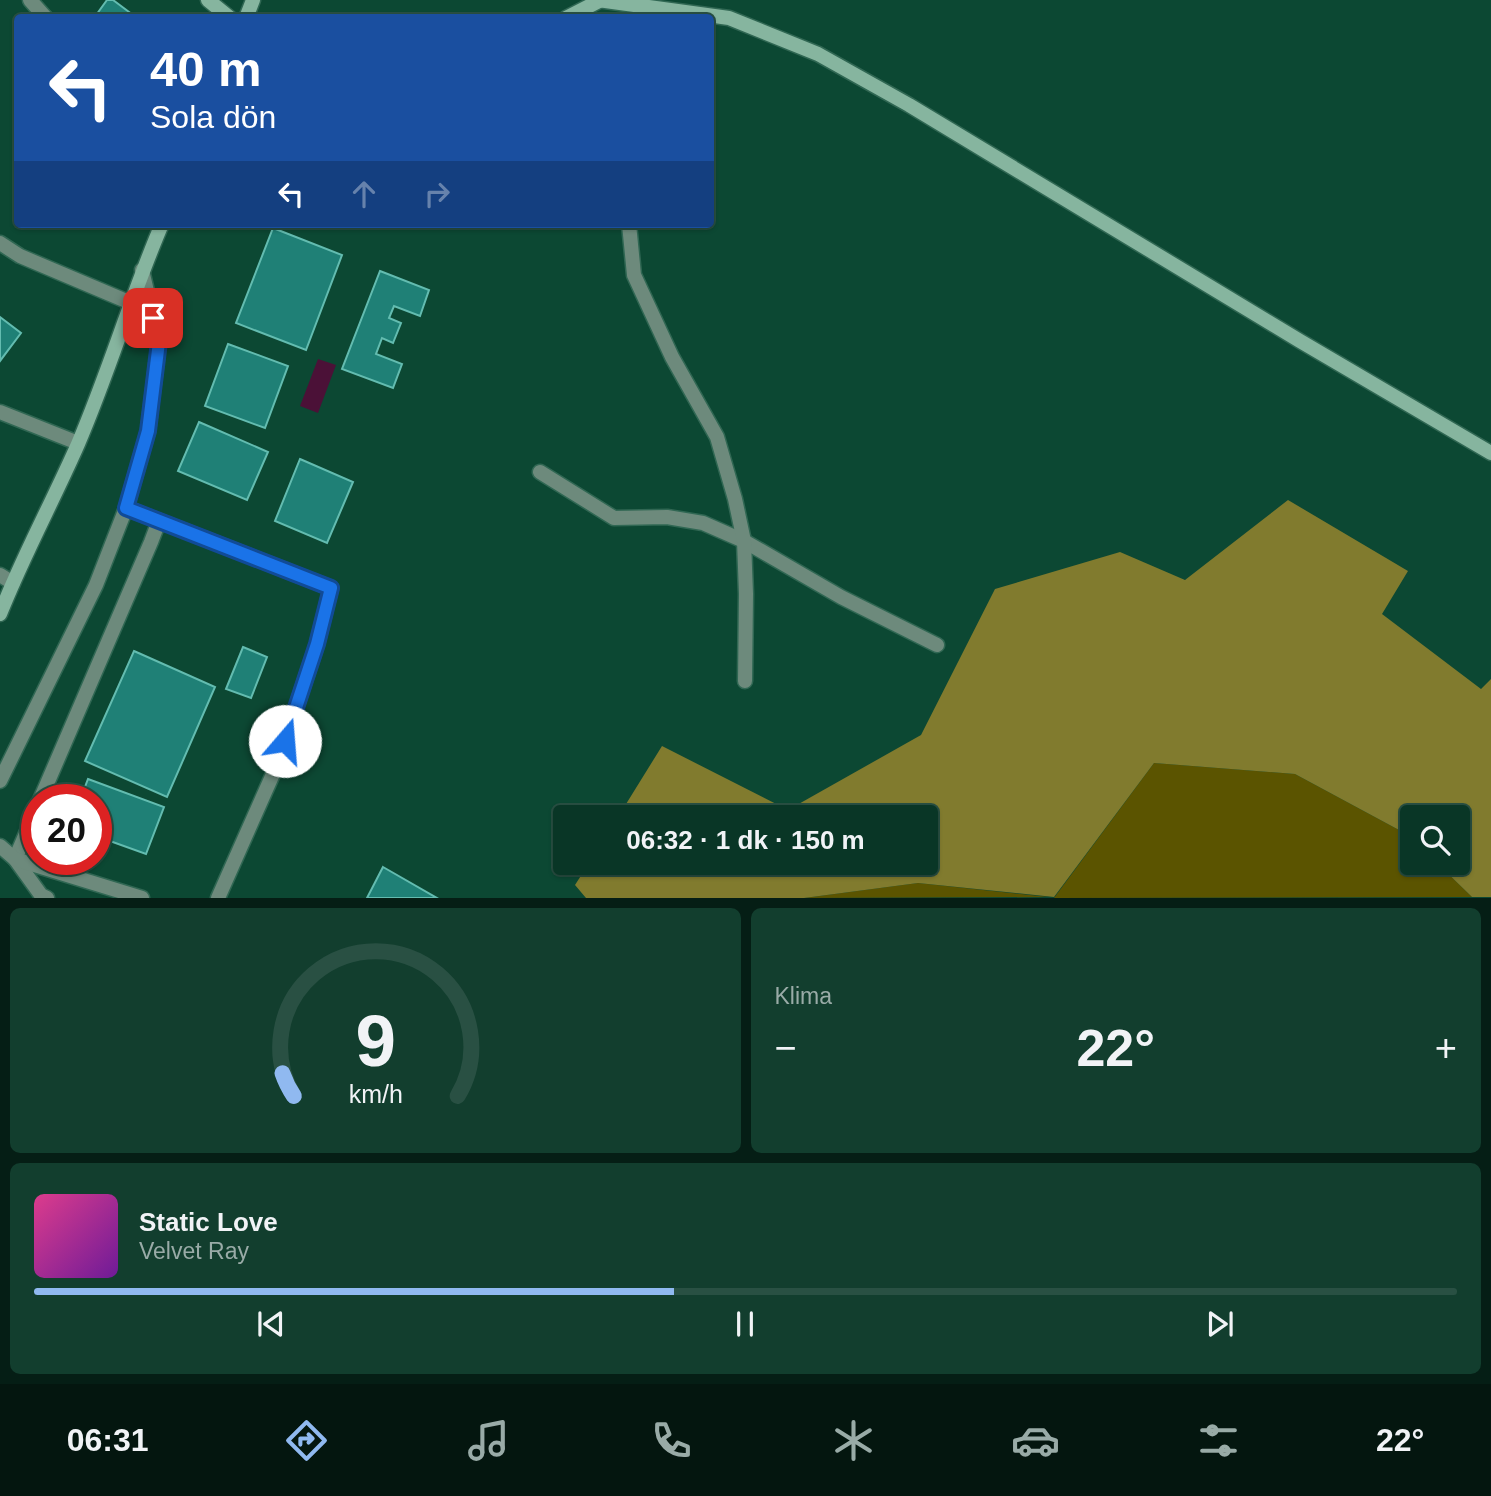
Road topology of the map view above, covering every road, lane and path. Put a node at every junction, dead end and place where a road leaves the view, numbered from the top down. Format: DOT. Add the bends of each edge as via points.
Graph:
graph roads {
  1 [pos="30,0"];
  2 [pos="208,0"];
  3 [pos="599,0"];
  4 [pos="42,14"];
  5 [pos="225,14"];
  6 [pos="573,14"];
  7 [pos="700,14"];
  8 [pos="714,16"];
  9 [pos="160,228"];
  10 [pos="629,228"];
  11 [pos="0,243"];
  12 [pos="142,270"];
  13 [pos="131,303"];
  14 [pos="0,412"];
  15 [pos="78,443"];
  16 [pos="1491,453"];
  17 [pos="540,472"];
  18 [pos="126,508"];
  19 [pos="159,521"];
  20 [pos="744,541"];
  21 [pos="6,579"];
  22 [pos="0,614"];
  23 [pos="937,645"];
  24 [pos="746,681"];
  25 [pos="0,781"];
  26 [pos="47,784"];
  27 [pos="21,845"];
  28 [pos="0,846"];
  29 [pos="15,859"];
  30 [pos="47,898"];
  31 [pos="142,898"];
  32 [pos="218,898"];
  1 -- 4 [label="street"];
  2 -- 5 [label="street"];
  3 -- 6 [label="street"];
  3 -- 7 [label="street"];
  8 -- 16 [label="street" via="818,54 909,105"];
  9 -- 12 [label="street"];
  10 -- 20 [label="street" via="634,275 716,437"];
  11 -- 13 [label="street"];
  12 -- 13 [label="street"];
  12 -- 18 [label="street" via="159,342 148,431"];
  13 -- 15 [label="street"];
  14 -- 15 [label="street"];
  15 -- 21 [label="street"];
  17 -- 20 [label="street" via="614,518 667,517 703,523"];
  18 -- 19 [label="street"];
  18 -- 25 [label="street" via="96,585"];
  19 -- 26 [label="street"];
  19 -- 32 [label="street" via="331,588 277,765"];
  20 -- 23 [label="street"];
  20 -- 24 [label="street"];
  21 -- 22 [label="street"];
  27 -- 29 [label="street"];
  28 -- 29 [label="street"];
  29 -- 30 [label="street"];
  29 -- 31 [label="street"];
}
